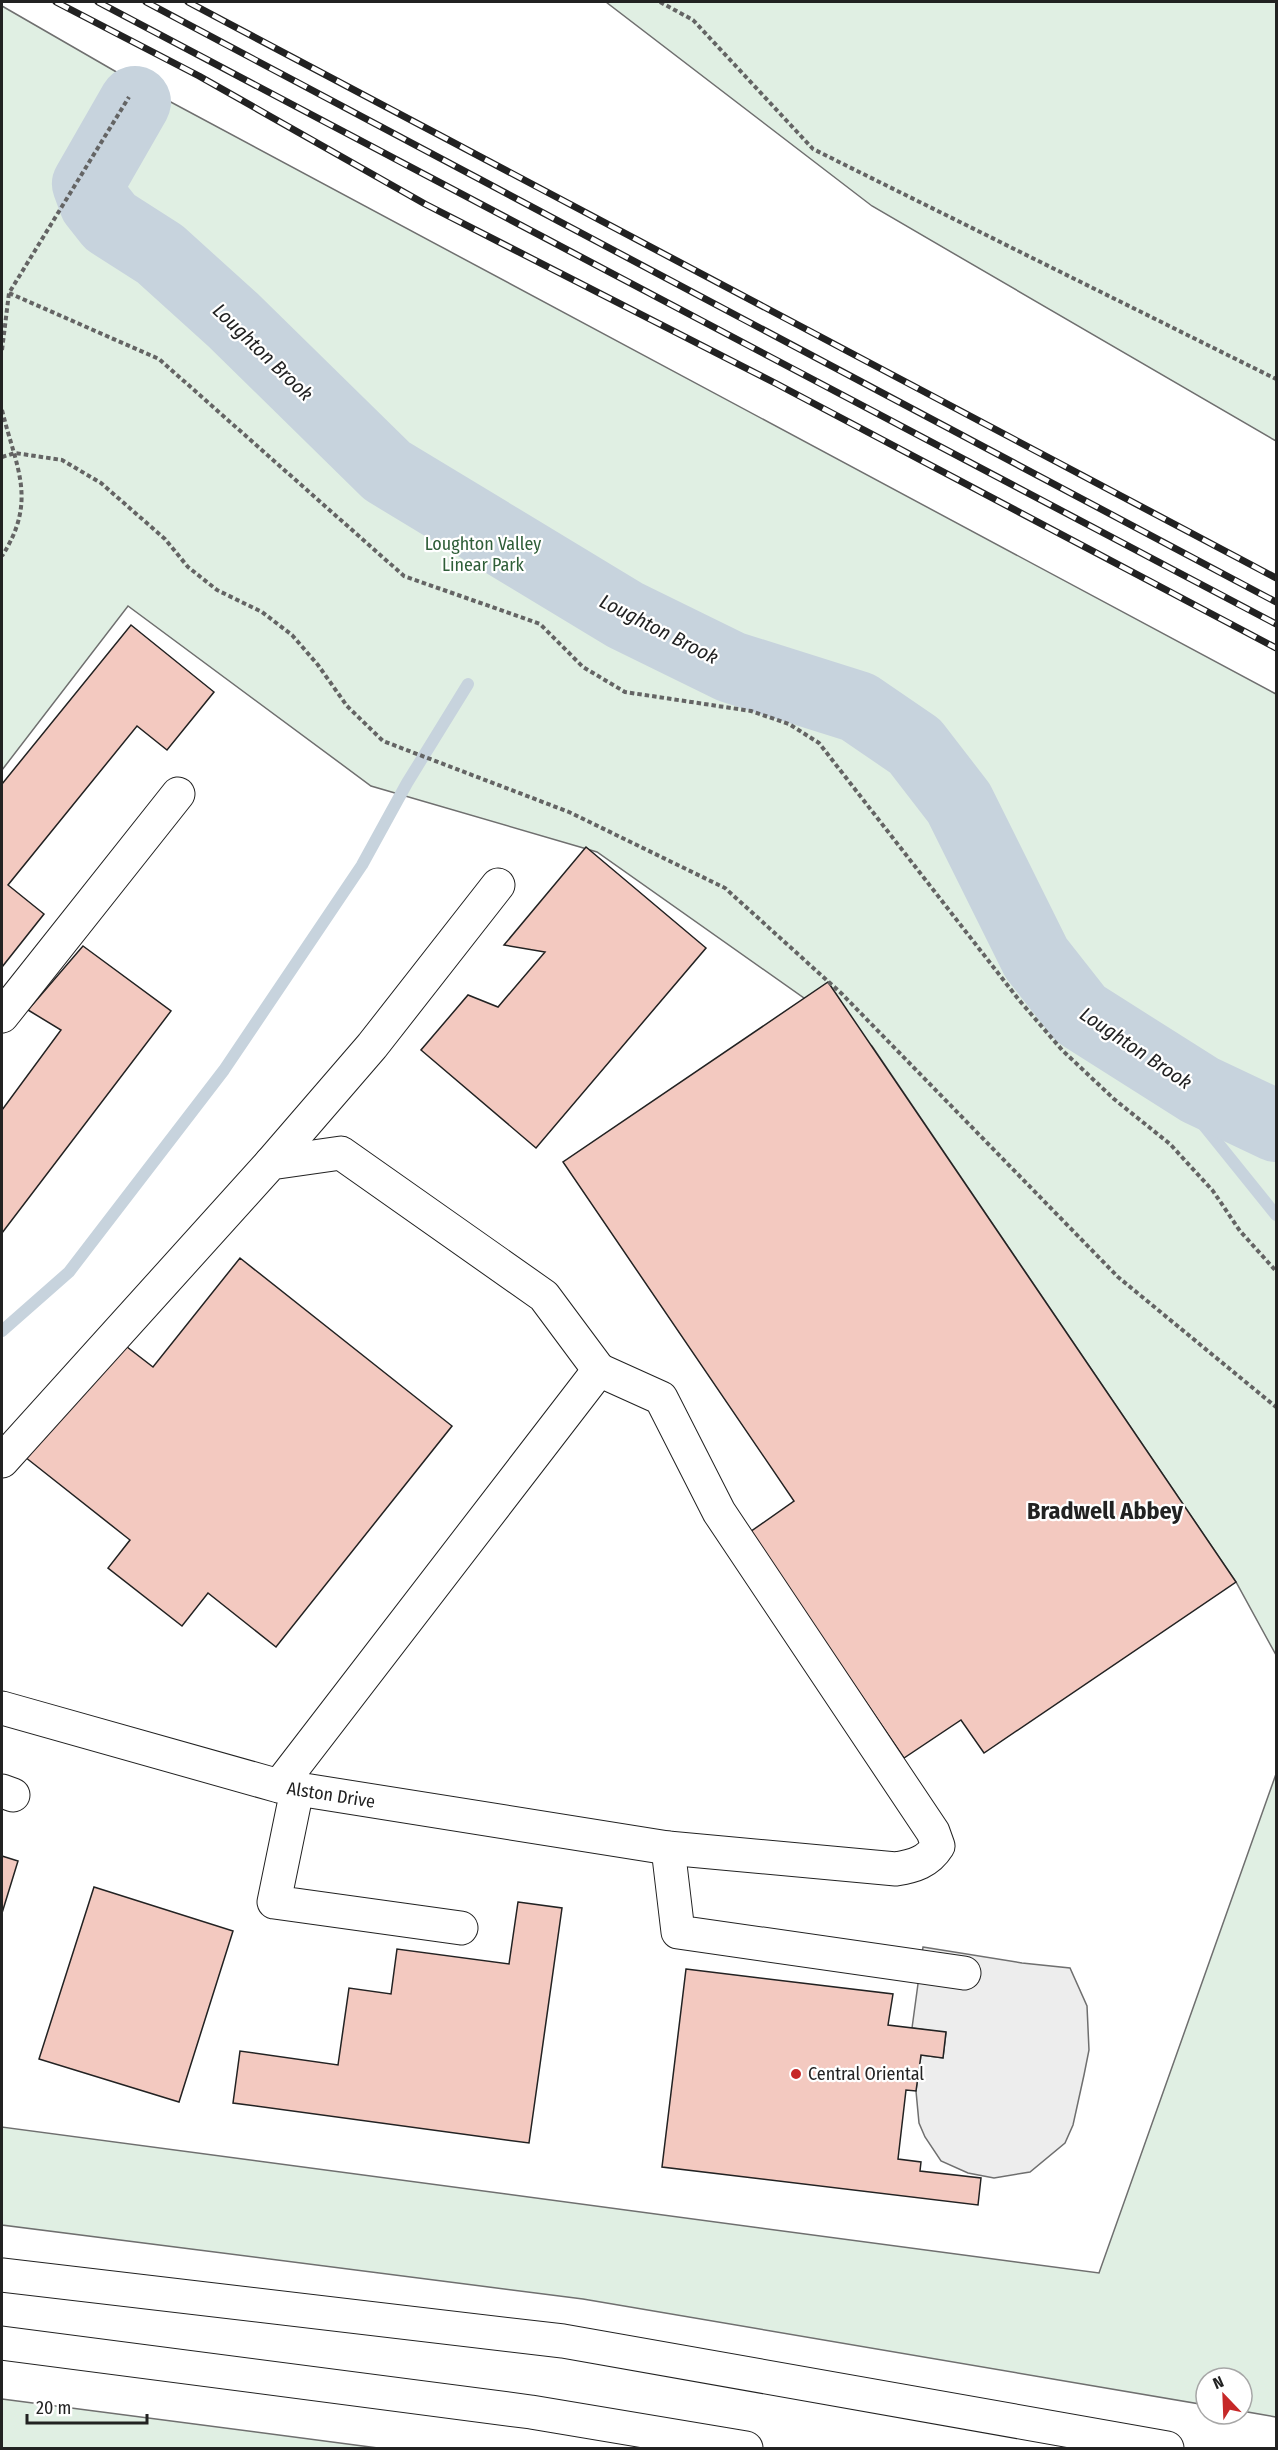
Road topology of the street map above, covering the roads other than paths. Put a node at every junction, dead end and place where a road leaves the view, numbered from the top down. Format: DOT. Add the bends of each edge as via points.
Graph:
graph roads {
  1 [pos="178,794"];
  2 [pos="498,885"];
  3 [pos="2,1016"];
  4 [pos="271,1163"];
  5 [pos="599,1370"];
  6 [pos="2,1461"];
  7 [pos="2,1708"];
  8 [pos="288,1788"];
  9 [pos="668,1848"];
  10 [pos="460,1928"];
  11 [pos="964,1973"];
  12 [pos="2,2275"];
  13 [pos="2,2343"];
  14 [pos="746,2448"];
  15 [pos="1167,2448"];
  1 -- 3 [label="main road"];
  2 -- 4 [label="main road" via="372,1046"];
  4 -- 5 [label="main road" via="341,1153 544,1296"];
  4 -- 6 [label="main road"];
  5 -- 8 [label="main road"];
  5 -- 9 [label="main road, Alston Drive" via="660,1398 719,1512 933,1832 938,1846 917,1865 896,1869"];
  7 -- 8 [label="main road, Alston Drive"];
  8 -- 9 [label="main road, Alston Drive"];
  8 -- 10 [label="main road" via="274,1902"];
  9 -- 11 [label="main road" via="678,1932"];
  12 -- 15 [label="main road" via="563,2341"];
  13 -- 14 [label="main road" via="531,2412"];
}
